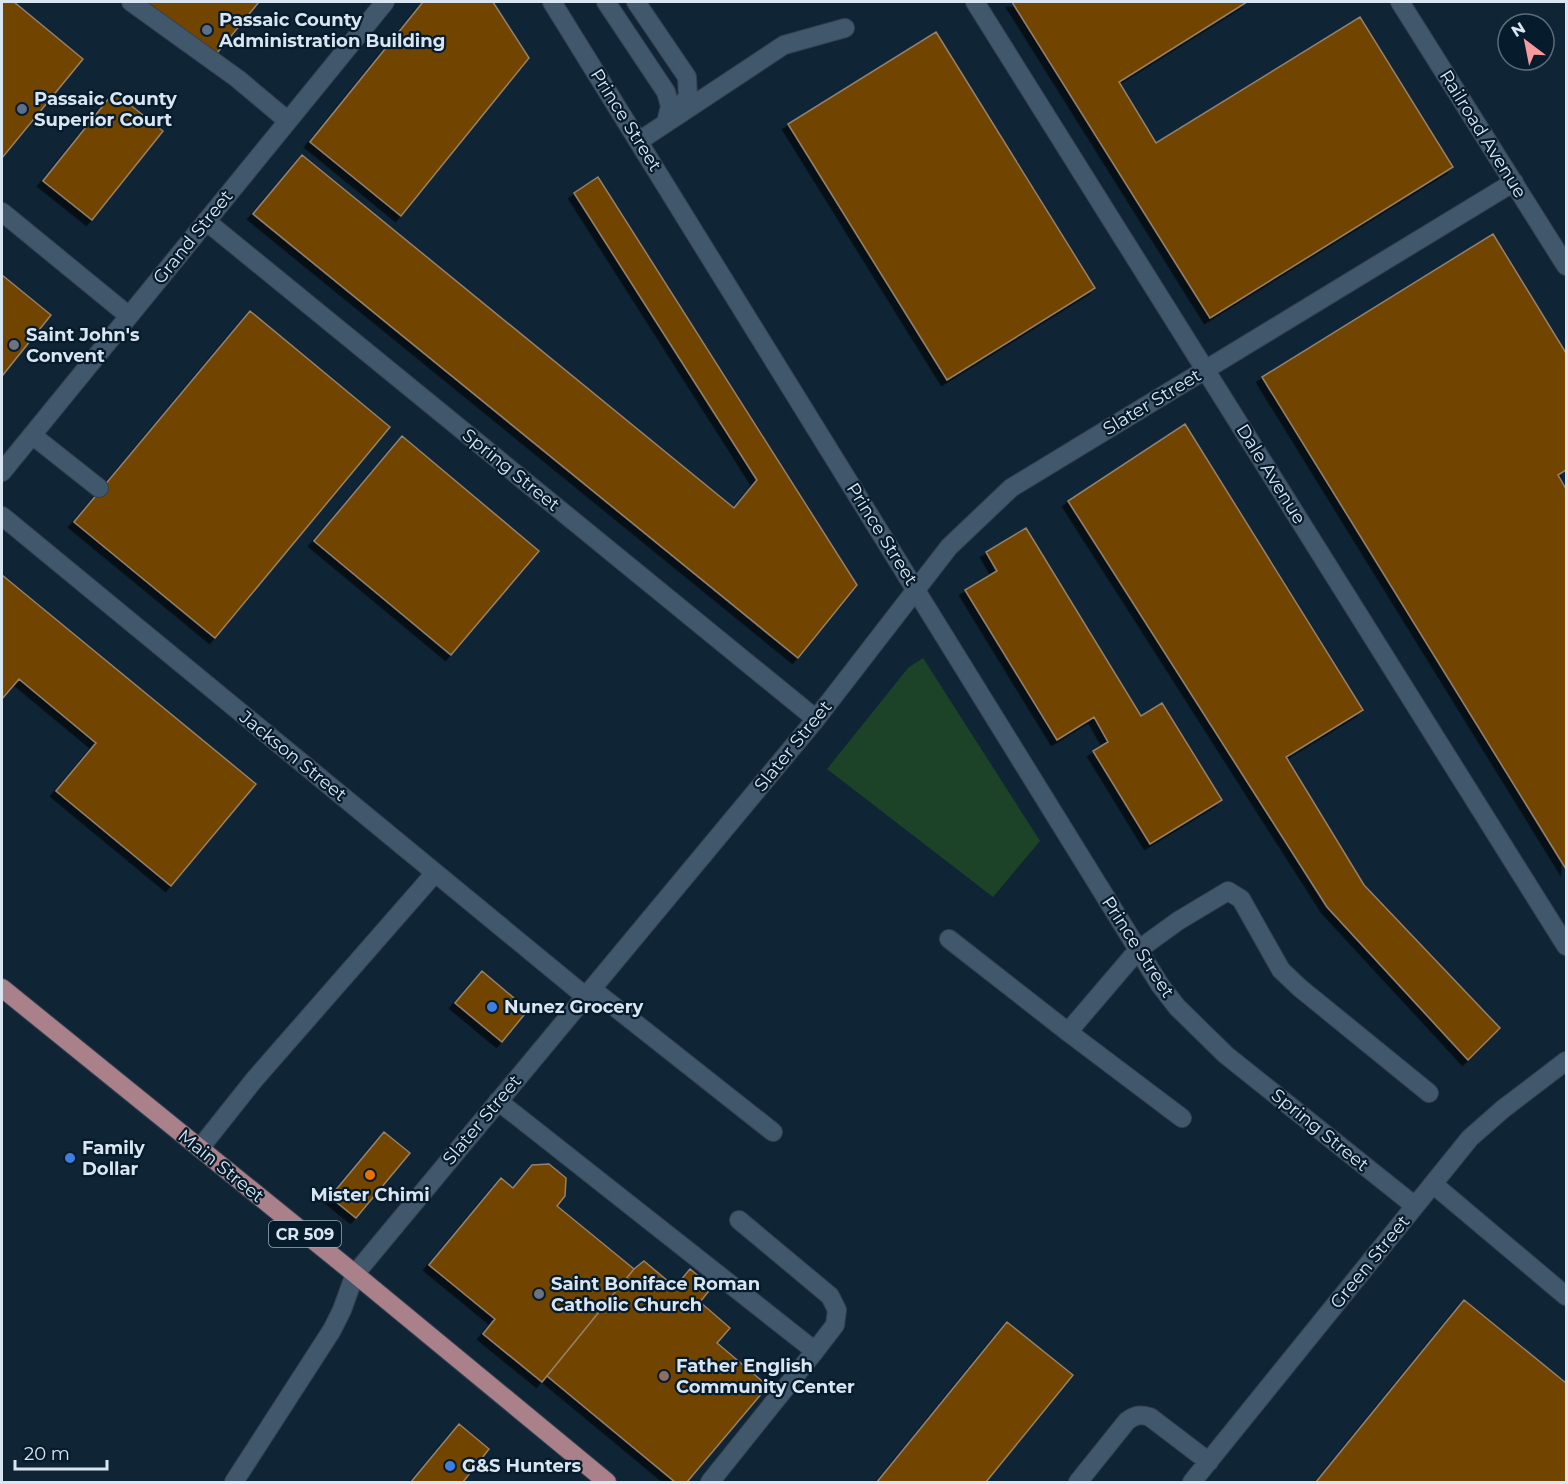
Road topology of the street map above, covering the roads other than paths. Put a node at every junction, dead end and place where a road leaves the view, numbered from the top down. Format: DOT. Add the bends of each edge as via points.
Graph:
graph roads {
  1 [pos="131,2"];
  2 [pos="385,2"];
  3 [pos="552,2"];
  4 [pos="606,2"];
  5 [pos="636,2"];
  6 [pos="975,2"];
  7 [pos="1400,2"];
  8 [pos="845,28"];
  9 [pos="288,121"];
  10 [pos="666,123"];
  11 [pos="639,141"];
  12 [pos="1514,182"];
  13 [pos="2,212"];
  14 [pos="206,221"];
  15 [pos="1566,266"];
  16 [pos="129,316"];
  17 [pos="1205,370"];
  18 [pos="32,435"];
  19 [pos="2,472"];
  20 [pos="99,488"];
  21 [pos="2,516"];
  22 [pos="916,589"];
  23 [pos="816,720"];
  24 [pos="435,873"];
  25 [pos="949,939"];
  26 [pos="1566,946"];
  27 [pos="1138,950"];
  28 [pos="2,988"];
  29 [pos="588,993"];
  30 [pos="1068,1032"];
  31 [pos="1226,1055"];
  32 [pos="1566,1061"];
  33 [pos="1429,1093"];
  34 [pos="498,1101"];
  35 [pos="1182,1118"];
  36 [pos="773,1132"];
  37 [pos="200,1148"];
  38 [pos="1433,1184"];
  39 [pos="1415,1206"];
  40 [pos="739,1220"];
  41 [pos="355,1274"];
  42 [pos="1566,1296"];
  43 [pos="815,1351"];
  44 [pos="1209,1462"];
  45 [pos="234,1482"];
  46 [pos="607,1482"];
  47 [pos="710,1482"];
  48 [pos="1078,1482"];
  49 [pos="1192,1482"];
  1 -- 9 [label="street" via="238,79"];
  2 -- 9 [label="street, Grand Street"];
  3 -- 11 [label="street, Prince Street"];
  4 -- 10 [label="street" via="666,92 670,106"];
  5 -- 10 [label="street" via="687,77 688,97"];
  6 -- 17 [label="street, Dale Avenue"];
  7 -- 12 [label="street, Railroad Avenue"];
  8 -- 10 [label="street" via="783,45"];
  9 -- 14 [label="street, Grand Street"];
  10 -- 11 [label="street"];
  11 -- 22 [label="street, Prince Street"];
  12 -- 15 [label="street, Railroad Avenue"];
  12 -- 17 [label="street, Slater Street"];
  13 -- 16 [label="street"];
  14 -- 16 [label="street, Grand Street"];
  14 -- 23 [label="street, Spring Street"];
  16 -- 18 [label="street, Grand Street"];
  17 -- 22 [label="street, Slater Street" via="1011,488 949,547"];
  17 -- 26 [label="street, Dale Avenue"];
  18 -- 19 [label="street, Grand Street"];
  18 -- 20 [label="street"];
  21 -- 24 [label="street, Jackson Street"];
  22 -- 23 [label="street, Slater Street"];
  22 -- 27 [label="street, Prince Street"];
  23 -- 29 [label="street, Slater Street"];
  24 -- 29 [label="street, Jackson Street"];
  24 -- 37 [label="street" via="254,1080"];
  25 -- 30 [label="street"];
  27 -- 30 [label="street"];
  27 -- 31 [label="street, Prince Street" via="1177,1007"];
  27 -- 33 [label="street" via="1228,891 1240,899 1281,970"];
  28 -- 37 [label="main road, Main Street / CR 509"];
  29 -- 34 [label="street, Slater Street"];
  29 -- 36 [label="street, Jackson Street"];
  30 -- 35 [label="street"];
  31 -- 39 [label="street, Spring Street"];
  32 -- 38 [label="street, Green Street" via="1470,1137"];
  34 -- 41 [label="street, Slater Street"];
  34 -- 43 [label="street"];
  37 -- 41 [label="main road, Main Street / CR 509"];
  38 -- 39 [label="street, Green Street"];
  38 -- 42 [label="street"];
  39 -- 44 [label="street, Green Street"];
  40 -- 43 [label="street" via="830,1296 837,1310 835,1324"];
  41 -- 45 [label="street, Slater Street" via="332,1330"];
  41 -- 46 [label="main road, Main Street / CR 509"];
  43 -- 47 [label="street"];
  44 -- 48 [label="street" via="1150,1417 1134,1416"];
  44 -- 49 [label="street, Green Street"];
}
